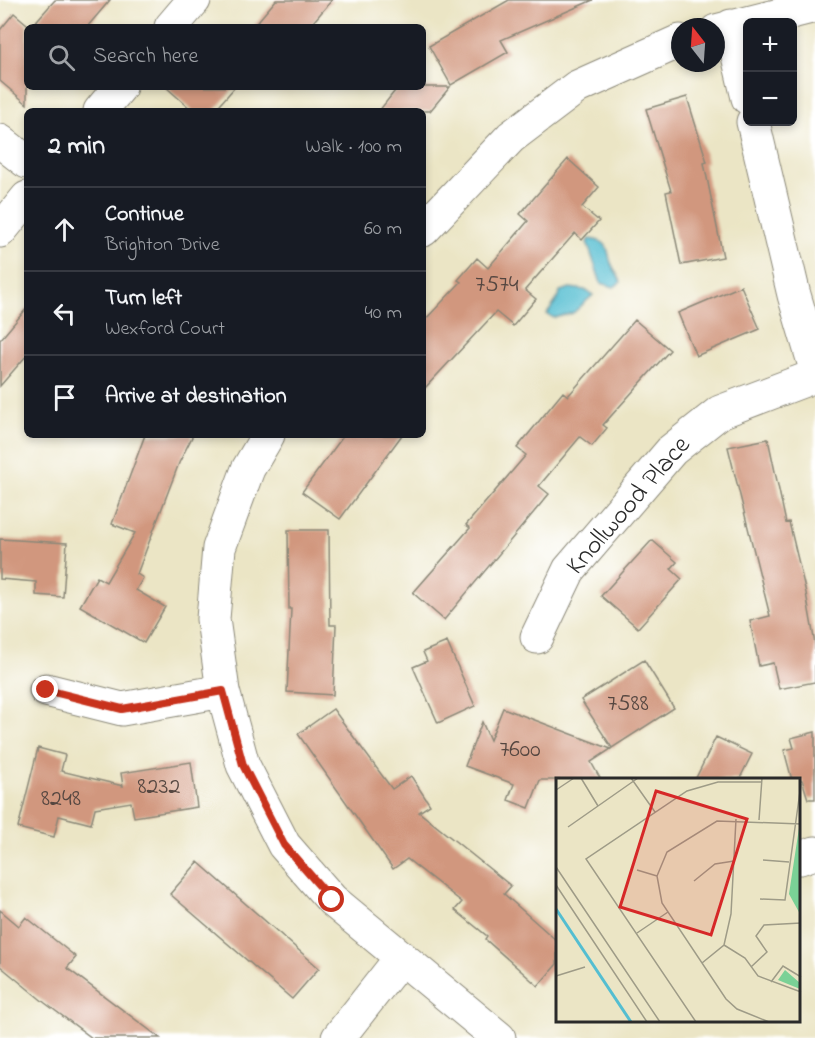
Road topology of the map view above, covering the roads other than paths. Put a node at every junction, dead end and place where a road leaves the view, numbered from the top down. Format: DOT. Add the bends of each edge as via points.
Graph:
graph roads {
  1 [pos="194,0"];
  2 [pos="815,6"];
  3 [pos="174,24"];
  4 [pos="725,28"];
  5 [pos="725,34"];
  6 [pos="671,45"];
  7 [pos="743,86"];
  8 [pos="118,90"];
  9 [pos="102,108"];
  10 [pos="754,126"];
  11 [pos="0,141"];
  12 [pos="24,160"];
  13 [pos="24,202"];
  14 [pos="426,227"];
  15 [pos="0,231"];
  16 [pos="815,366"];
  17 [pos="815,376"];
  18 [pos="266,438"];
  19 [pos="537,636"];
  20 [pos="46,690"];
  21 [pos="223,691"];
  22 [pos="401,958"];
  23 [pos="338,1038"];
  24 [pos="499,1038"];
  1 -- 3 [label="street"];
  2 -- 4 [label="street"];
  5 -- 7 [label="street"];
  6 -- 14 [label="street" via="577,87 511,137"];
  8 -- 9 [label="street"];
  10 -- 16 [label="street"];
  11 -- 12 [label="street"];
  13 -- 15 [label="street"];
  17 -- 19 [label="street, Knollwood Place" via="720,412 672,450 569,570"];
  18 -- 21 [label="street" via="248,469 219,548 213,619"];
  20 -- 21 [label="street" via="122,709"];
  21 -- 22 [label="street" via="243,765 284,845 332,900"];
  22 -- 23 [label="street"];
  22 -- 24 [label="street"];
}
